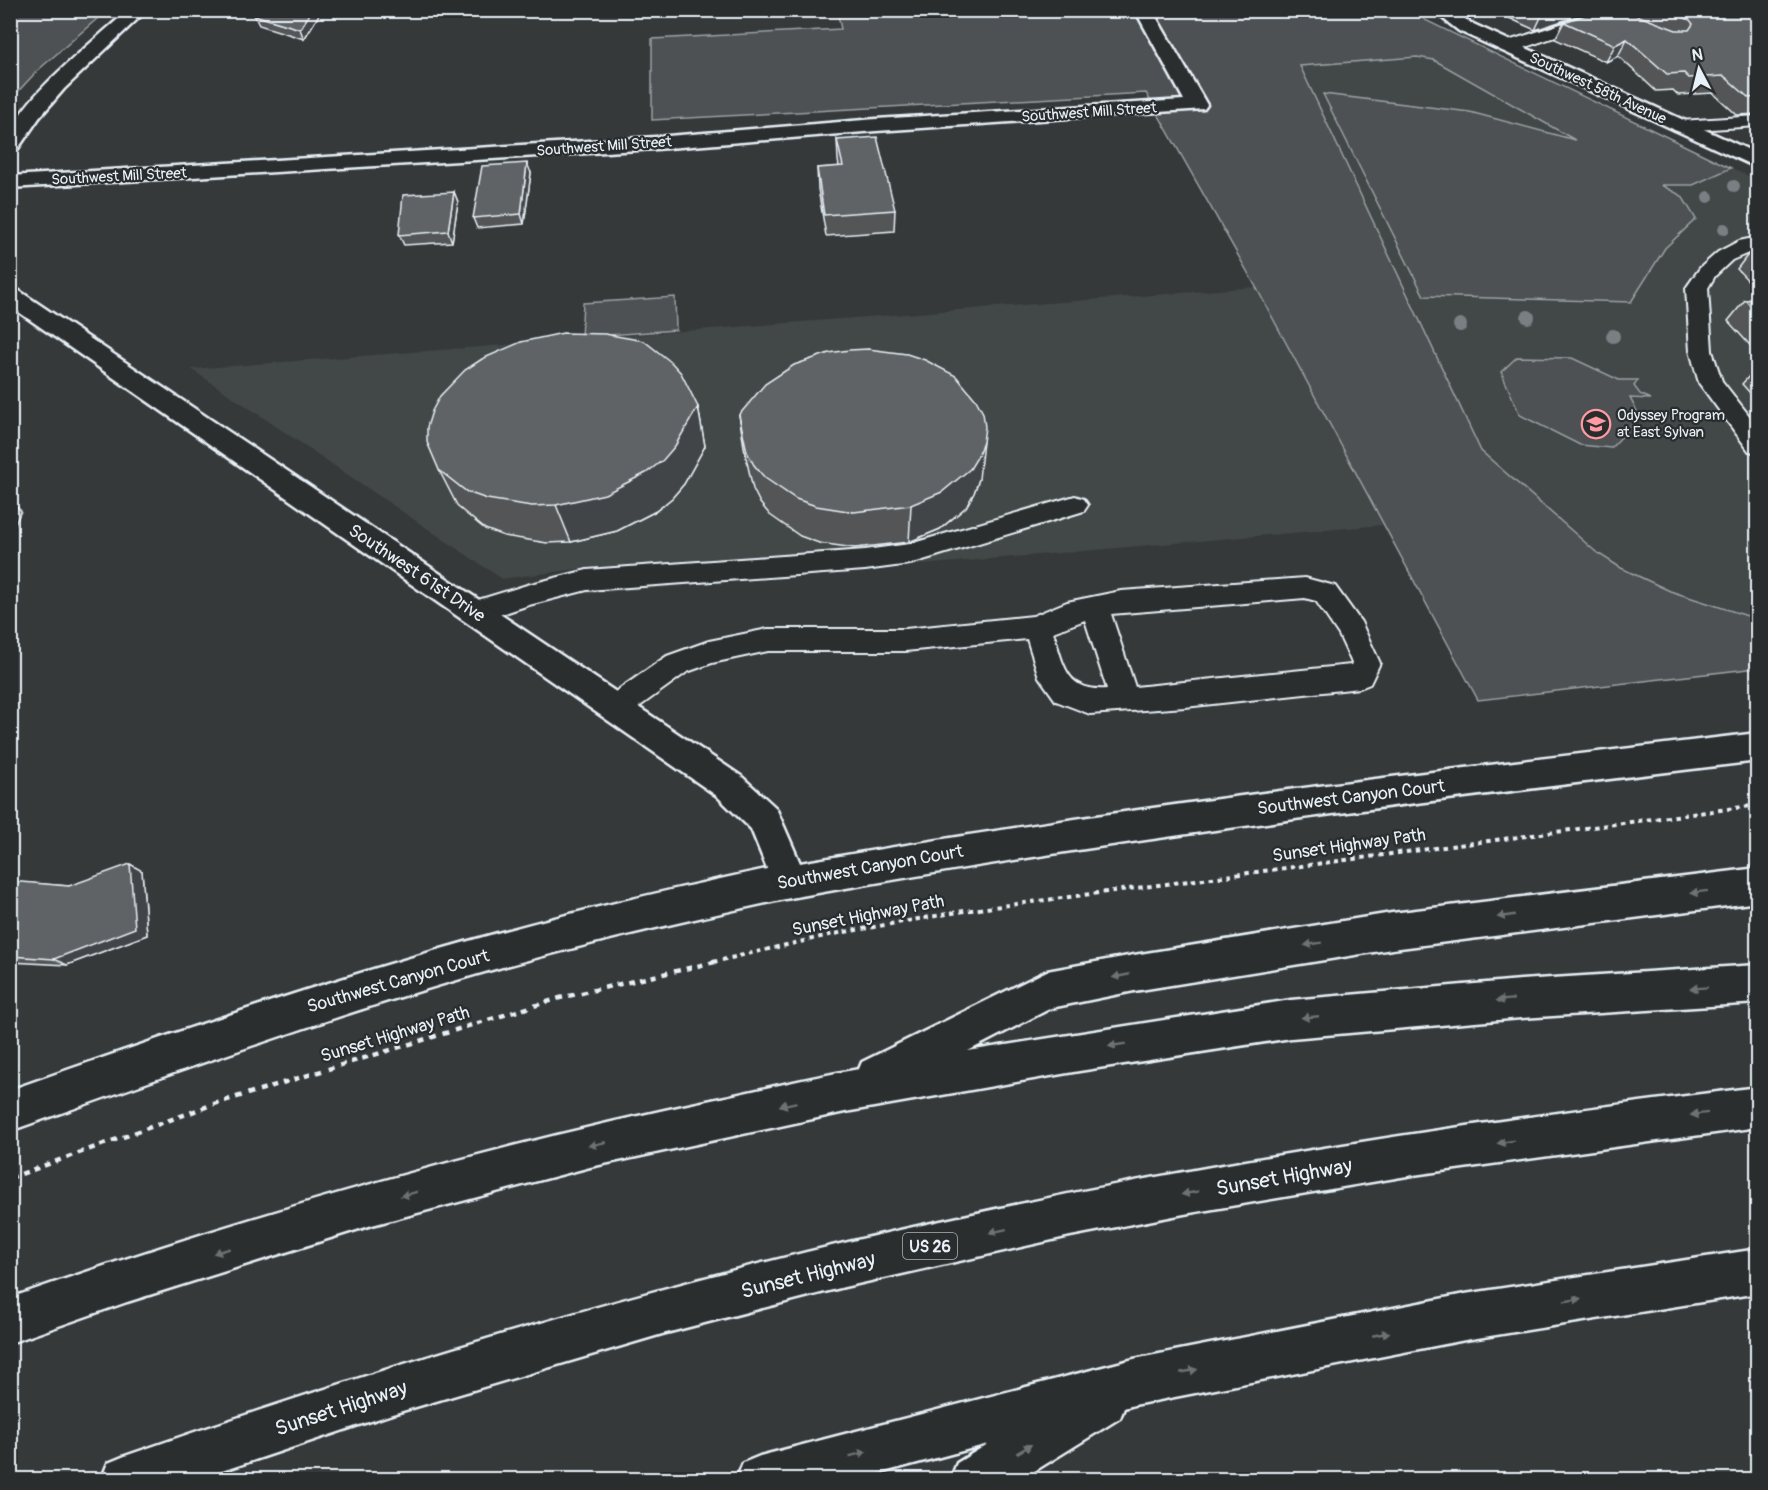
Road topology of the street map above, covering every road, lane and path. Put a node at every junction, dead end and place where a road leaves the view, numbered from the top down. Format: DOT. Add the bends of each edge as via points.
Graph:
graph roads {
  1 [pos="139,10"];
  2 [pos="1143,10"];
  3 [pos="1440,10"];
  4 [pos="1600,16"];
  5 [pos="1508,47"];
  6 [pos="1758,121"];
  7 [pos="1680,126"];
  8 [pos="10,146"];
  9 [pos="1758,162"];
  10 [pos="10,182"];
  11 [pos="1758,243"];
  12 [pos="10,295"];
  13 [pos="1758,446"];
  14 [pos="1075,505"];
  15 [pos="1095,607"];
  16 [pos="475,612"];
  17 [pos="1036,627"];
  18 [pos="1125,699"];
  19 [pos="615,708"];
  20 [pos="1758,747"];
  21 [pos="1758,805"];
  22 [pos="790,881"];
  23 [pos="1758,885"];
  24 [pos="1758,984"];
  25 [pos="845,1092"];
  26 [pos="1758,1107"];
  27 [pos="10,1111"];
  28 [pos="10,1178"];
  29 [pos="1758,1271"];
  30 [pos="10,1321"];
  31 [pos="1134,1382"];
  32 [pos="125,1479"];
  33 [pos="760,1479"];
  34 [pos="974,1479"];
  1 -- 8 [label="main road" via="57,85"];
  2 -- 10 [label="main road, Southwest Mill Street" via="1197,105 633,145"];
  3 -- 5 [label="main road, Southwest 58th Avenue"];
  4 -- 5 [label="lane"];
  5 -- 7 [label="main road, Southwest 58th Avenue"];
  6 -- 7 [label="lane"];
  7 -- 9 [label="main road, Southwest 58th Avenue"];
  11 -- 13 [label="lane" via="1725,256 1707,272 1697,288 1697,306 1701,351 1711,383"];
  12 -- 16 [label="main road, Southwest 61st Drive"];
  14 -- 16 [label="lane" via="910,554 586,580"];
  15 -- 17 [label="lane" via="1067,613"];
  15 -- 18 [label="lane"];
  15 -- 18 [label="lane" via="1121,601 1305,588 1325,593 1351,630 1366,663 1360,676"];
  16 -- 19 [label="main road, Southwest 61st Drive"];
  17 -- 18 [label="lane" via="1053,678 1066,693 1090,702"];
  17 -- 19 [label="lane" via="905,640 768,640 709,652 677,664"];
  19 -- 22 [label="main road, Southwest 61st Drive" via="729,786 764,819"];
  20 -- 22 [label="main road, Southwest Canyon Court" via="1210,814 896,861"];
  21 -- 28 [label="path, Sunset Highway Path" via="987,908 834,934 537,1005 214,1104"];
  22 -- 27 [label="main road, Southwest Canyon Court" via="705,898 373,986"];
  23 -- 25 [label="main road, one-way" via="1392,931 1047,990"];
  24 -- 25 [label="main road, one-way" via="1291,1019"];
  25 -- 30 [label="main road, one-way" via="590,1146 372,1204 127,1280"];
  26 -- 32 [label="main road, Sunset Highway / US 26, one-way" via="1632,1122 1326,1169 1090,1211 846,1264 604,1326 347,1404"];
  31 -- 29 [label="main road, one-way" via="1465,1317"];
  33 -- 31 [label="main road, one-way"];
  34 -- 31 [label="main road, one-way"];
}
